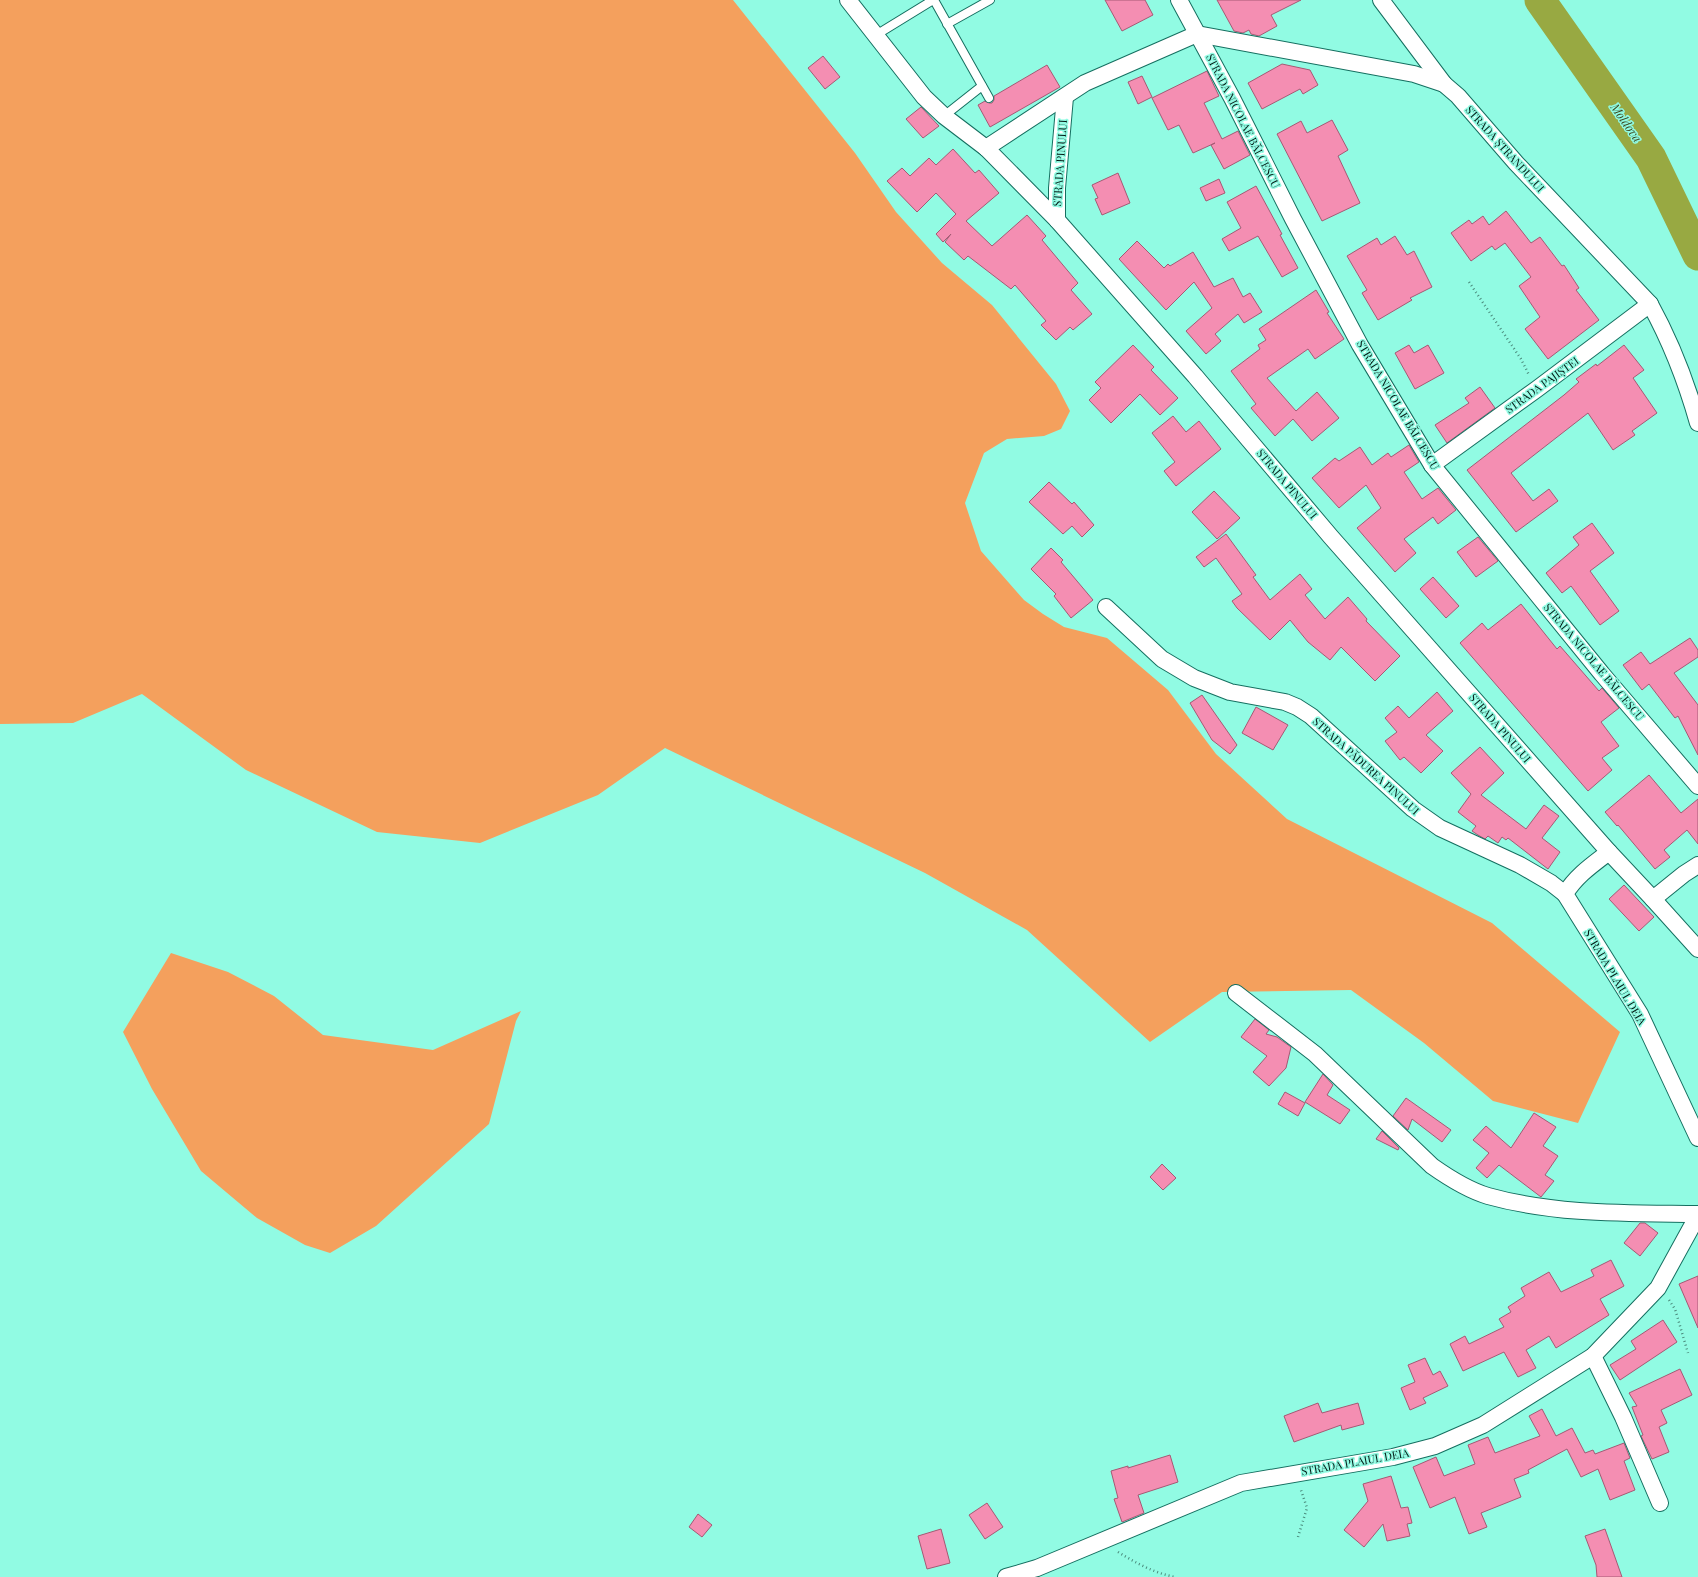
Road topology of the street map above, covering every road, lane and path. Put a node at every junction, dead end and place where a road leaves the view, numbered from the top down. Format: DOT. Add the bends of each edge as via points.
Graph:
graph roads {
  1 [pos="848,0"];
  2 [pos="933,0"];
  3 [pos="990,0"];
  4 [pos="1178,0"];
  5 [pos="1381,0"];
  6 [pos="947,24"];
  7 [pos="1197,34"];
  8 [pos="876,35"];
  9 [pos="1444,84"];
  10 [pos="982,86"];
  11 [pos="1065,97"];
  12 [pos="989,98"];
  13 [pos="944,116"];
  14 [pos="986,148"];
  15 [pos="1057,220"];
  16 [pos="1469,282"];
  17 [pos="1650,304"];
  18 [pos="1537,390"];
  19 [pos="1698,423"];
  20 [pos="1432,465"];
  21 [pos="1106,607"];
  22 [pos="1698,786"];
  23 [pos="1609,852"];
  24 [pos="1698,865"];
  25 [pos="1565,894"];
  26 [pos="1653,898"];
  27 [pos="1698,949"];
  28 [pos="1236,993"];
  29 [pos="1698,1138"];
  30 [pos="1698,1214"];
  31 [pos="1658,1288"];
  32 [pos="1688,1353"];
  33 [pos="1593,1356"];
  34 [pos="1305,1472"];
  35 [pos="1660,1503"];
  36 [pos="1298,1537"];
  37 [pos="1109,1538"];
  38 [pos="1006,1577"];
  39 [pos="1175,1577"];
  1 -- 8 [label="street"];
  2 -- 6 [label="lane"];
  2 -- 8 [label="lane"];
  3 -- 6 [label="lane"];
  4 -- 7 [label="street, STRADA NICOLAE BĂLCESCU"];
  5 -- 9 [label="street"];
  6 -- 10 [label="lane"];
  7 -- 9 [label="street, STRADA ȘTRANDULUI" via="1414,74"];
  7 -- 11 [label="street" via="1108,72 1085,83"];
  7 -- 20 [label="street, STRADA NICOLAE BĂLCESCU" via="1360,345"];
  8 -- 13 [label="street" via="910,81"];
  9 -- 17 [label="street, STRADA ȘTRANDULUI" via="1458,96 1516,163"];
  10 -- 12 [label="lane"];
  10 -- 13 [label="lane"];
  11 -- 14 [label="street"];
  11 -- 15 [label="street, STRADA PINULUI" via="1057,188"];
  13 -- 14 [label="street"];
  14 -- 15 [label="street"];
  15 -- 23 [label="street, STRADA PINULUI" via="1195,376 1331,537"];
  16 -- 18 [label="path" via="1521,359"];
  17 -- 18 [label="street, STRADA PAJIȘTEI"];
  17 -- 19 [label="street, STRADA ȘTRANDULUI" via="1685,378"];
  18 -- 20 [label="street, STRADA PAJIȘTEI"];
  20 -- 22 [label="street, STRADA NICOLAE BĂLCESCU" via="1602,674"];
  21 -- 25 [label="street, STRADA PĂDUREA PINULUI" via="1162,659 1194,678 1230,692 1285,702 1297,707 1311,716 1424,817 1440,828 1520,865"];
  23 -- 25 [label="street" via="1583,872"];
  23 -- 26 [label="street, STRADA PINULUI"];
  24 -- 26 [label="street"];
  25 -- 29 [label="street, STRADA PLAIUL DEIA" via="1640,1014"];
  26 -- 27 [label="street, STRADA PINULUI"];
  28 -- 30 [label="street" via="1315,1054 1432,1166 1465,1186 1487,1195 1544,1208"];
  30 -- 31 [label="street, STRADA PLAIUL DEIA"];
  31 -- 32 [label="path" via="1675,1310"];
  31 -- 33 [label="street, STRADA PLAIUL DEIA"];
  33 -- 34 [label="street, STRADA PLAIUL DEIA" via="1483,1425 1435,1446 1393,1457"];
  33 -- 35 [label="street"];
  34 -- 36 [label="path" via="1301,1489 1307,1508"];
  34 -- 37 [label="street, STRADA PLAIUL DEIA" via="1241,1483"];
  37 -- 38 [label="street, STRADA PLAIUL DEIA" via="1037,1568"];
  37 -- 39 [label="path" via="1115,1550 1136,1564"];
}
